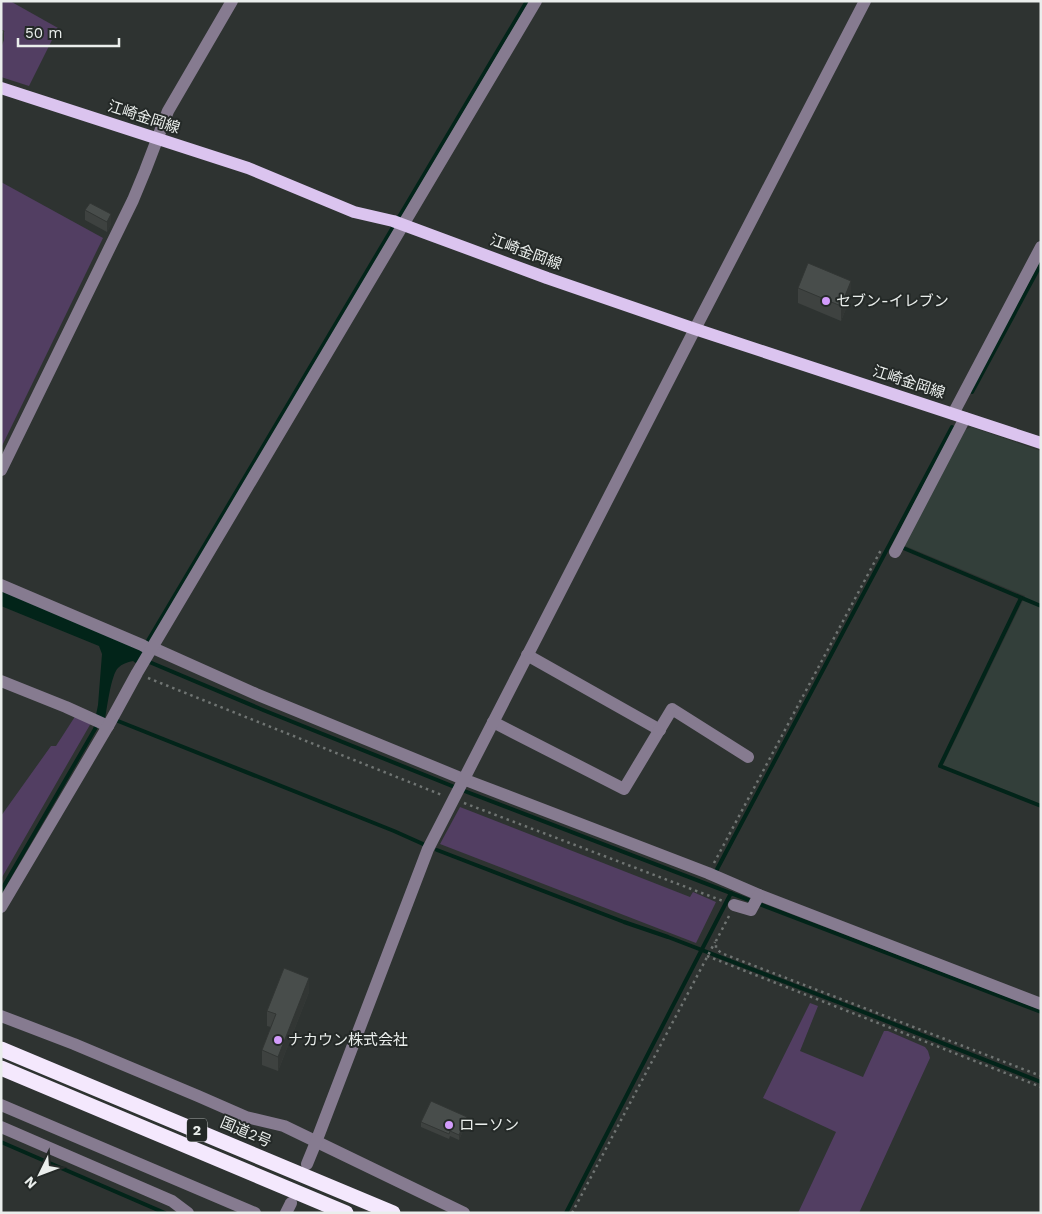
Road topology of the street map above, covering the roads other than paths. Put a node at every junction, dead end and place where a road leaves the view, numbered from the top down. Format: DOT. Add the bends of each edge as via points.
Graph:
graph roads {
  1 [pos="232,1"];
  2 [pos="536,1"];
  3 [pos="866,1"];
  4 [pos="1,88"];
  5 [pos="158,138"];
  6 [pos="399,223"];
  7 [pos="1041,247"];
  8 [pos="694,329"];
  9 [pos="959,416"];
  10 [pos="1041,443"];
  11 [pos="1,470"];
  12 [pos="895,552"];
  13 [pos="1,585"];
  14 [pos="146,655"];
  15 [pos="527,655"];
  16 [pos="1,681"];
  17 [pos="493,722"];
  18 [pos="101,723"];
  19 [pos="660,730"];
  20 [pos="748,757"];
  21 [pos="463,780"];
  22 [pos="756,900"];
  23 [pos="728,903"];
  24 [pos="1,907"];
  25 [pos="1041,1004"];
  26 [pos="1,1016"];
  27 [pos="1,1049"];
  28 [pos="1,1068"];
  29 [pos="1,1105"];
  30 [pos="1,1127"];
  31 [pos="316,1142"];
  32 [pos="307,1164"];
  33 [pos="188,1213"];
  34 [pos="255,1213"];
  35 [pos="346,1213"];
  36 [pos="394,1213"];
  37 [pos="464,1213"];
  1 -- 5 [label="street" via="168,111"];
  2 -- 6 [label="street"];
  3 -- 8 [label="street"];
  4 -- 5 [label="main road, 江崎金岡線"];
  5 -- 6 [label="main road, 江崎金岡線" via="248,168 354,212"];
  5 -- 11 [label="street" via="133,200"];
  6 -- 8 [label="main road, 江崎金岡線"];
  6 -- 14 [label="street"];
  7 -- 9 [label="street"];
  8 -- 9 [label="main road, 江崎金岡線"];
  8 -- 15 [label="street"];
  9 -- 10 [label="main road, 江崎金岡線"];
  9 -- 12 [label="street"];
  13 -- 14 [label="street"];
  14 -- 18 [label="street"];
  14 -- 21 [label="street" via="256,694"];
  15 -- 17 [label="street"];
  15 -- 19 [label="street"];
  16 -- 18 [label="street"];
  17 -- 19 [label="street" via="624,789"];
  17 -- 21 [label="street"];
  18 -- 24 [label="street"];
  19 -- 20 [label="street" via="672,710"];
  21 -- 22 [label="street" via="712,875"];
  21 -- 31 [label="street" via="428,849"];
  22 -- 23 [label="street" via="751,910"];
  22 -- 25 [label="street"];
  26 -- 31 [label="street" via="246,1117 284,1126"];
  27 -- 36 [label="highway, 国道2号 / 2"];
  28 -- 35 [label="highway, 2"];
  29 -- 34 [label="street"];
  30 -- 33 [label="street" via="172,1201"];
  31 -- 32 [label="street"];
  31 -- 37 [label="street"];
}
